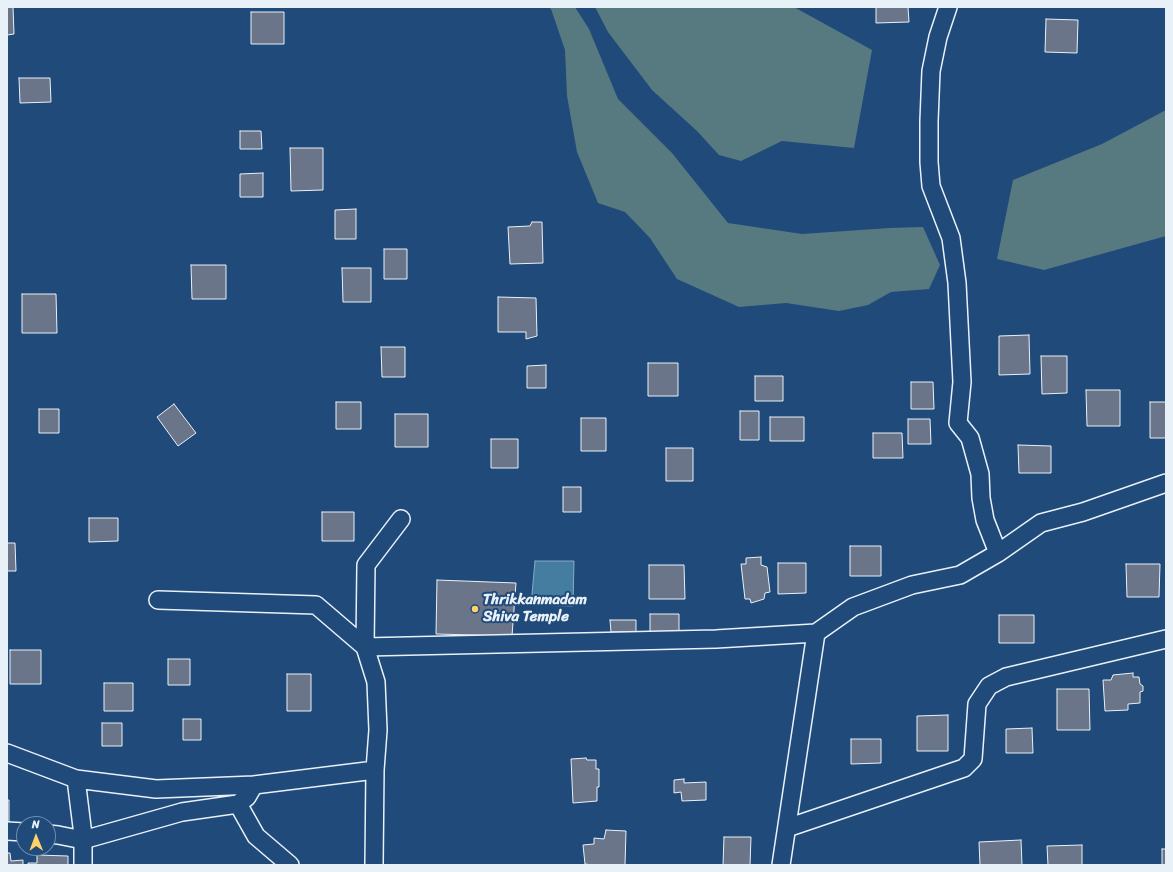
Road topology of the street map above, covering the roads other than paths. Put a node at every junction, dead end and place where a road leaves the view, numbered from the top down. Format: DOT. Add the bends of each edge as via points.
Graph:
graph roads {
  1 [pos="948,7"];
  2 [pos="1166,483"];
  3 [pos="401,519"];
  4 [pos="998,553"];
  5 [pos="158,600"];
  6 [pos="816,633"];
  7 [pos="1166,640"];
  8 [pos="365,647"];
  9 [pos="7,753"];
  10 [pos="375,770"];
  11 [pos="76,779"];
  12 [pos="254,785"];
  13 [pos="238,804"];
  14 [pos="787,828"];
  15 [pos="56,835"];
  16 [pos="83,840"];
  17 [pos="83,865"];
  18 [pos="290,865"];
  19 [pos="374,865"];
  20 [pos="781,865"];
  1 -- 4 [label="street" via="931,71 928,121 931,186 951,238 957,282 962,382 958,423 970,438 980,474 985,520"];
  2 -- 4 [label="street" via="1083,512 1041,523"];
  3 -- 8 [label="street" via="366,565"];
  4 -- 6 [label="street" via="960,574 912,585 853,607"];
  5 -- 8 [label="street" via="316,605"];
  6 -- 8 [label="street" via="716,639"];
  6 -- 14 [label="street"];
  7 -- 14 [label="street" via="1006,677 989,686 977,704 973,759 964,768"];
  8 -- 10 [label="street" via="376,682 378,730"];
  9 -- 11 [label="street"];
  10 -- 12 [label="street"];
  10 -- 19 [label="street"];
  11 -- 12 [label="street" via="156,789"];
  11 -- 16 [label="street"];
  12 -- 13 [label="street" via="247,797"];
  13 -- 16 [label="street" via="182,812"];
  13 -- 18 [label="street" via="256,836"];
  14 -- 20 [label="street"];
  15 -- 16 [label="street"];
  16 -- 17 [label="street"];
}
